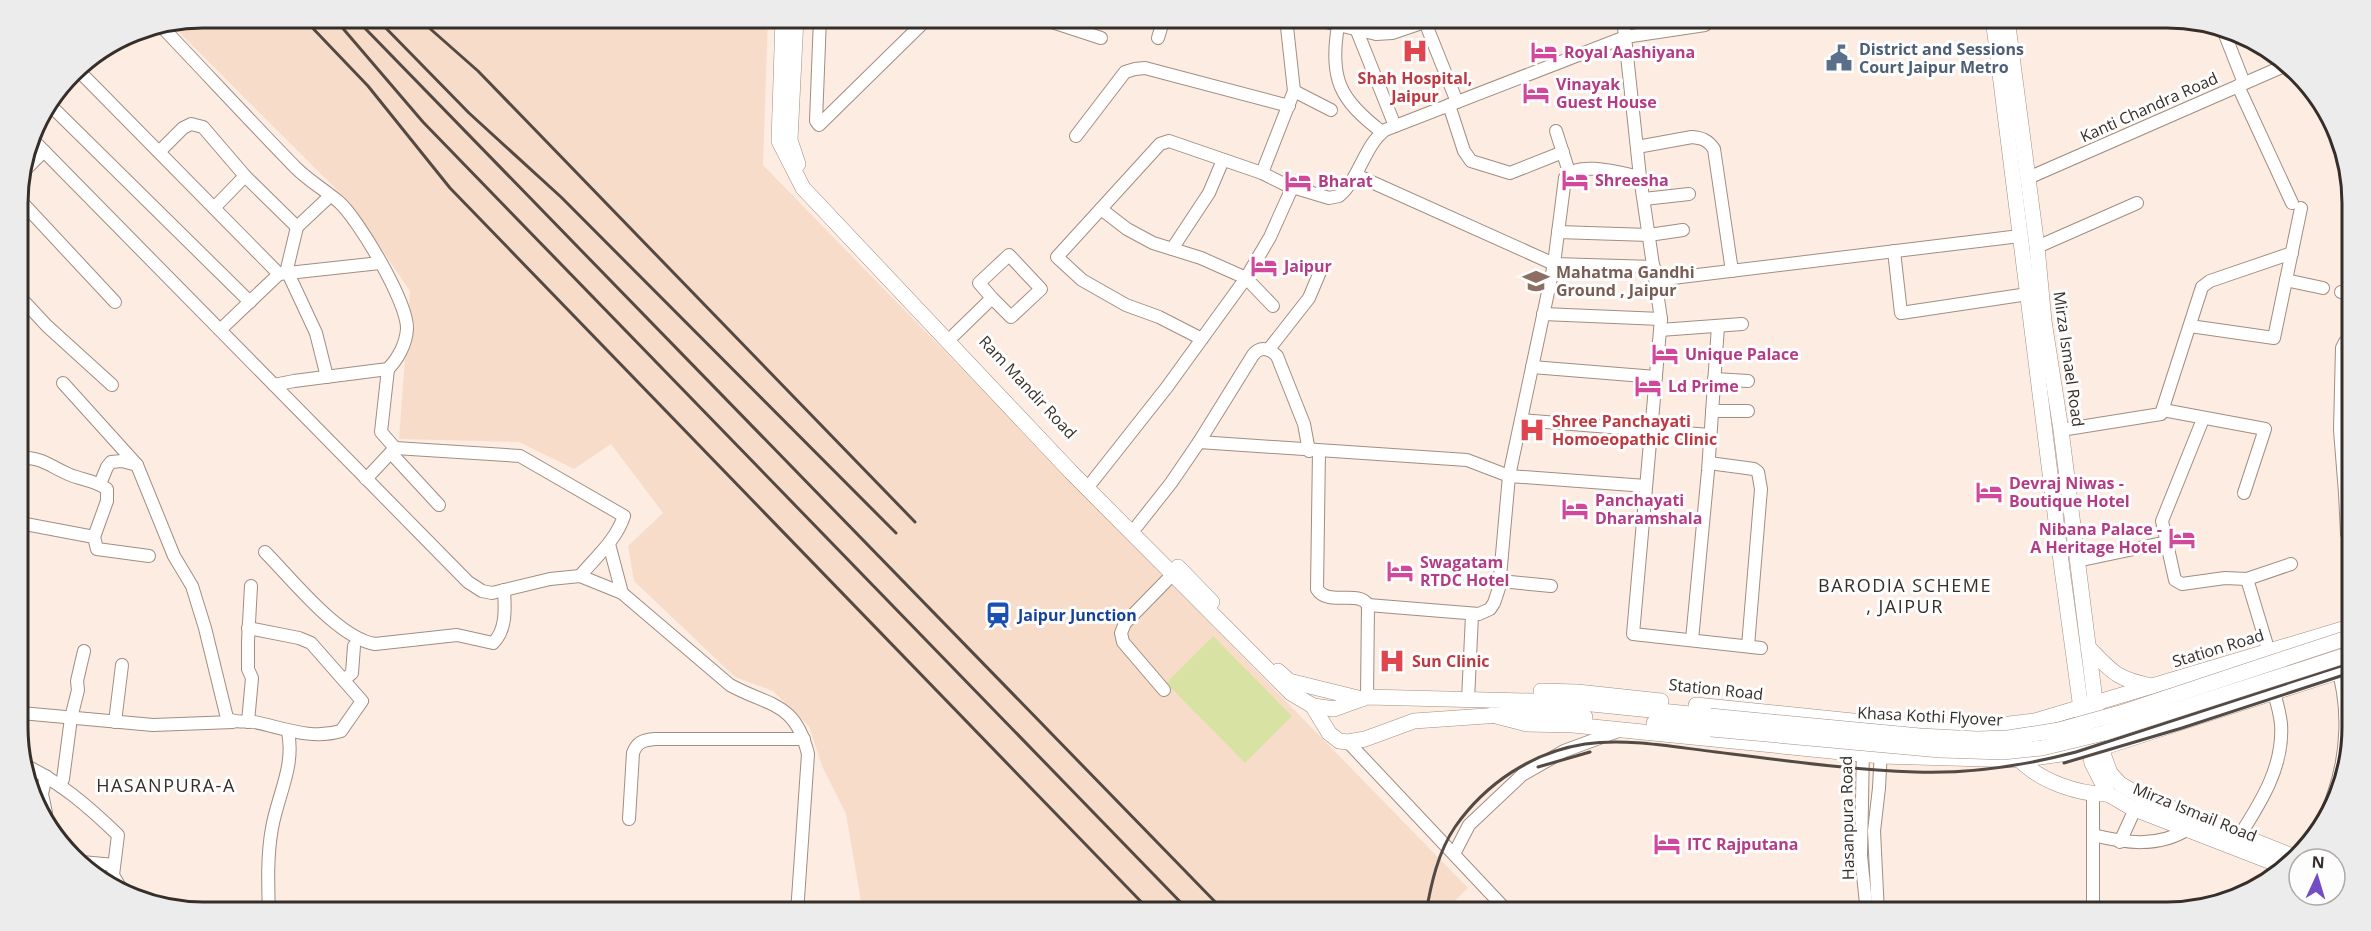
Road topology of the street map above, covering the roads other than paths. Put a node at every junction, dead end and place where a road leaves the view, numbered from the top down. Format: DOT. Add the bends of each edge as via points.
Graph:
graph roads {
  1 [pos="1287,28"];
  2 [pos="1338,28"];
  3 [pos="1347,28"];
  4 [pos="1406,28"];
  5 [pos="1433,28"];
  6 [pos="1624,28"];
  7 [pos="1683,28"];
  8 [pos="1994,28"];
  9 [pos="2008,28"];
  10 [pos="783,29"];
  11 [pos="795,29"];
  12 [pos="820,29"];
  13 [pos="917,29"];
  14 [pos="1072,29"];
  15 [pos="1161,29"];
  16 [pos="1357,31"];
  17 [pos="167,32"];
  18 [pos="1625,37"];
  19 [pos="1101,38"];
  20 [pos="1158,38"];
  21 [pos="2226,39"];
  22 [pos="2278,68"];
  23 [pos="84,76"];
  24 [pos="2241,84"];
  25 [pos="1294,91"];
  26 [pos="1453,104"];
  27 [pos="1289,106"];
  28 [pos="56,110"];
  29 [pos="1331,110"];
  30 [pos="1395,126"];
  31 [pos="1556,131"];
  32 [pos="1382,132"];
  33 [pos="1076,136"];
  34 [pos="39,146"];
  35 [pos="1637,147"];
  36 [pos="44,151"];
  37 [pos="159,152"];
  38 [pos="1563,152"];
  39 [pos="1223,160"];
  40 [pos="33,162"];
  41 [pos="1569,172"];
  42 [pos="1262,173"];
  43 [pos="1356,175"];
  44 [pos="245,176"];
  45 [pos="1640,177"];
  46 [pos="2028,178"];
  47 [pos="1289,186"];
  48 [pos="1689,194"];
  49 [pos="330,196"];
  50 [pos="1644,199"];
  51 [pos="2137,203"];
  52 [pos="214,207"];
  53 [pos="1101,209"];
  54 [pos="29,210"];
  55 [pos="297,227"];
  56 [pos="1683,230"];
  57 [pos="1558,232"];
  58 [pos="1649,235"];
  59 [pos="2020,236"];
  60 [pos="2037,247"];
  61 [pos="1172,249"];
  62 [pos="1894,251"];
  63 [pos="2292,253"];
  64 [pos="380,263"];
  65 [pos="1554,264"];
  66 [pos="1322,267"];
  67 [pos="1654,267"];
  68 [pos="1732,271"];
  69 [pos="284,274"];
  70 [pos="1246,278"];
  71 [pos="1656,280"];
  72 [pos="2286,280"];
  73 [pos="2323,288"];
  74 [pos="2028,294"];
  75 [pos="992,298"];
  76 [pos="115,302"];
  77 [pos="250,302"];
  78 [pos="29,306"];
  79 [pos="1273,306"];
  80 [pos="1543,314"];
  81 [pos="1661,324"];
  82 [pos="1742,324"];
  83 [pos="1718,326"];
  84 [pos="2190,326"];
  85 [pos="220,330"];
  86 [pos="954,335"];
  87 [pos="1202,339"];
  88 [pos="1269,350"];
  89 [pos="1532,367"];
  90 [pos="388,369"];
  91 [pos="327,377"];
  92 [pos="1656,378"];
  93 [pos="1714,379"];
  94 [pos="1748,381"];
  95 [pos="63,383"];
  96 [pos="112,385"];
  97 [pos="274,385"];
  98 [pos="2163,410"];
  99 [pos="1712,411"];
  100 [pos="1748,411"];
  101 [pos="2203,419"];
  102 [pos="1521,420"];
  103 [pos="1651,430"];
  104 [pos="2061,430"];
  105 [pos="1710,435"];
  106 [pos="1199,442"];
  107 [pos="393,450"];
  108 [pos="1314,451"];
  109 [pos="29,458"];
  110 [pos="1709,463"];
  111 [pos="137,465"];
  112 [pos="1509,476"];
  113 [pos="366,479"];
  114 [pos="1092,482"];
  115 [pos="100,484"];
  116 [pos="1646,486"];
  117 [pos="2244,492"];
  118 [pos="439,505"];
  119 [pos="28,525"];
  120 [pos="1137,526"];
  121 [pos="94,537"];
  122 [pos="2167,542"];
  123 [pos="609,544"];
  124 [pos="265,552"];
  125 [pos="149,556"];
  126 [pos="2078,561"];
  127 [pos="2291,564"];
  128 [pos="1172,575"];
  129 [pos="580,576"];
  130 [pos="2247,579"];
  131 [pos="1500,581"];
  132 [pos="251,586"];
  133 [pos="1551,586"];
  134 [pos="504,590"];
  135 [pos="622,593"];
  136 [pos="1368,605"];
  137 [pos="1472,615"];
  138 [pos="248,628"];
  139 [pos="2342,629"];
  140 [pos="2327,634"];
  141 [pos="1692,640"];
  142 [pos="2342,640"];
  143 [pos="354,645"];
  144 [pos="1748,646"];
  145 [pos="2088,646"];
  146 [pos="1761,648"];
  147 [pos="84,651"];
  148 [pos="2269,652"];
  149 [pos="2342,657"];
  150 [pos="2342,662"];
  151 [pos="122,665"];
  152 [pos="2342,671"];
  153 [pos="344,680"];
  154 [pos="2154,687"];
  155 [pos="1164,690"];
  156 [pos="2274,693"];
  157 [pos="1364,698"];
  158 [pos="1468,700"];
  159 [pos="1312,705"];
  160 [pos="1492,707"];
  161 [pos="1514,707"];
  162 [pos="2088,707"];
  163 [pos="28,714"];
  164 [pos="71,718"];
  165 [pos="116,722"];
  166 [pos="233,722"];
  167 [pos="248,722"];
  168 [pos="1864,723"];
  169 [pos="1882,724"];
  170 [pos="1621,730"];
  171 [pos="288,732"];
  172 [pos="804,739"];
  173 [pos="1348,742"];
  174 [pos="2095,749"];
  175 [pos="1862,754"];
  176 [pos="1881,756"];
  177 [pos="2020,760"];
  178 [pos="34,770"];
  179 [pos="46,776"];
  180 [pos="60,786"];
  181 [pos="42,794"];
  182 [pos="2101,794"];
  183 [pos="2135,808"];
  184 [pos="629,819"];
  185 [pos="2188,829"];
  186 [pos="2093,835"];
  187 [pos="2240,836"];
  188 [pos="2120,842"];
  189 [pos="1454,854"];
  190 [pos="2281,860"];
  191 [pos="2279,861"];
  192 [pos="93,863"];
  193 [pos="114,865"];
  194 [pos="115,878"];
  195 [pos="269,902"];
  196 [pos="798,902"];
  197 [pos="1499,902"];
  198 [pos="1866,902"];
  199 [pos="1877,902"];
  200 [pos="2093,902"];
  1 -- 25 [label="street"];
  2 -- 32 [label="street" via="1335,68 1345,98"];
  3 -- 16 [label="street"];
  4 -- 16 [label="street" via="1376,34"];
  5 -- 26 [label="street"];
  6 -- 18 [label="street"];
  7 -- 18 [label="street"];
  8 -- 59 [label="main road"];
  9 -- 46 [label="main road, Mirza Ismael Road"];
  10 -- 128 [label="main road, Ram Mandir Road" via="778,141 803,188"];
  11 -- 86 [label="main road, Ram Mandir Road" via="790,140 798,165"];
  12 -- 13 [label="street" via="816,121 819,125"];
  14 -- 19 [label="street"];
  15 -- 20 [label="street"];
  16 -- 30 [label="street"];
  17 -- 49 [label="street" via="298,170"];
  18 -- 26 [label="street"];
  18 -- 35 [label="street"];
  21 -- 24 [label="street"];
  22 -- 24 [label="street, Kanti Chandra Road"];
  23 -- 37 [label="street"];
  24 -- 46 [label="street, Kanti Chandra Road"];
  24 -- 63 [label="street" via="2297,206"];
  25 -- 27 [label="street"];
  25 -- 29 [label="street"];
  26 -- 30 [label="street"];
  26 -- 38 [label="street" via="1464,151 1471,161 1510,173"];
  27 -- 33 [label="street" via="1135,69 1125,72"];
  27 -- 42 [label="street"];
  28 -- 77 [label="street"];
  30 -- 32 [label="street"];
  31 -- 38 [label="street"];
  32 -- 43 [label="street"];
  34 -- 36 [label="street"];
  35 -- 45 [label="street"];
  35 -- 68 [label="street" via="1692,137 1710,142"];
  36 -- 40 [label="street"];
  36 -- 85 [label="street"];
  37 -- 44 [label="street" via="183,128 196,124 203,127"];
  37 -- 52 [label="street"];
  38 -- 41 [label="street"];
  39 -- 42 [label="street"];
  39 -- 53 [label="street" via="1169,141 1160,144"];
  39 -- 61 [label="street" via="1209,193"];
  41 -- 45 [label="street" via="1603,170"];
  41 -- 57 [label="street"];
  42 -- 47 [label="street"];
  43 -- 47 [label="street" via="1344,192 1329,198"];
  43 -- 65 [label="street"];
  44 -- 52 [label="street"];
  44 -- 55 [label="street"];
  45 -- 50 [label="street"];
  46 -- 60 [label="main road, Mirza Ismael Road"];
  47 -- 70 [label="street" via="1292,188 1270,237"];
  48 -- 50 [label="street"];
  49 -- 55 [label="street"];
  49 -- 64 [label="street" via="348,212"];
  50 -- 58 [label="street"];
  51 -- 60 [label="street"];
  52 -- 69 [label="street"];
  53 -- 61 [label="street" via="1127,229"];
  53 -- 87 [label="street" via="1057,257 1082,280 1117,300"];
  54 -- 76 [label="street"];
  55 -- 69 [label="street"];
  56 -- 58 [label="street"];
  57 -- 58 [label="street"];
  57 -- 65 [label="street"];
  58 -- 67 [label="street"];
  59 -- 62 [label="street"];
  59 -- 74 [label="main road"];
  60 -- 104 [label="main road, Mirza Ismael Road"];
  61 -- 70 [label="street"];
  62 -- 68 [label="street"];
  62 -- 74 [label="street" via="1901,313"];
  63 -- 72 [label="street"];
  63 -- 84 [label="street" via="2210,281 2202,287"];
  64 -- 69 [label="street"];
  64 -- 90 [label="street" via="404,311 407,329 402,349"];
  65 -- 67 [label="street"];
  65 -- 80 [label="street"];
  66 -- 88 [label="street" via="1309,297"];
  67 -- 71 [label="street"];
  68 -- 71 [label="street"];
  69 -- 77 [label="street"];
  69 -- 91 [label="street" via="316,333"];
  70 -- 79 [label="street"];
  70 -- 87 [label="street"];
  71 -- 81 [label="street"];
  72 -- 73 [label="street"];
  72 -- 84 [label="street" via="2274,338"];
  74 -- 162 [label="main road"];
  75 -- 75 [label="street" via="979,283 1009,255 1041,289 1011,317"];
  75 -- 86 [label="street"];
  77 -- 85 [label="street"];
  78 -- 96 [label="street"];
  80 -- 81 [label="street"];
  80 -- 89 [label="street"];
  81 -- 83 [label="street"];
  81 -- 92 [label="street"];
  82 -- 83 [label="street"];
  83 -- 93 [label="street"];
  84 -- 98 [label="street"];
  85 -- 97 [label="street"];
  86 -- 114 [label="main road, Ram Mandir Road"];
  87 -- 114 [label="street"];
  88 -- 106 [label="street" via="1260,349 1253,356"];
  88 -- 108 [label="street" via="1277,356"];
  89 -- 92 [label="street"];
  89 -- 102 [label="street"];
  90 -- 91 [label="street"];
  90 -- 107 [label="street" via="381,432"];
  91 -- 97 [label="street"];
  92 -- 103 [label="street"];
  93 -- 94 [label="street"];
  93 -- 99 [label="street"];
  95 -- 111 [label="street"];
  97 -- 113 [label="street"];
  98 -- 101 [label="street"];
  98 -- 104 [label="street" via="2161,414"];
  99 -- 100 [label="street"];
  99 -- 105 [label="street"];
  101 -- 117 [label="street" via="2265,429"];
  101 -- 122 [label="street" via="2162,521"];
  102 -- 103 [label="street"];
  102 -- 112 [label="street"];
  103 -- 105 [label="street"];
  103 -- 116 [label="street"];
  104 -- 126 [label="main road, Mirza Ismael Road"];
  105 -- 110 [label="street"];
  106 -- 108 [label="street"];
  106 -- 120 [label="street"];
  107 -- 113 [label="street"];
  107 -- 118 [label="street"];
  107 -- 123 [label="street" via="520,456 624,516"];
  108 -- 112 [label="street" via="1467,460"];
  108 -- 136 [label="street" via="1317,589 1325,597 1361,599"];
  109 -- 115 [label="street" via="41,459 69,475"];
  110 -- 141 [label="street"];
  110 -- 144 [label="street" via="1758,472 1761,489"];
  111 -- 115 [label="street" via="111,462"];
  111 -- 166 [label="street" via="174,556 192,586 227,718"];
  112 -- 116 [label="street"];
  112 -- 131 [label="street"];
  113 -- 134 [label="street" via="468,582 482,591"];
  114 -- 120 [label="main road, Ram Mandir Road"];
  115 -- 121 [label="street" via="107,489 107,501"];
  116 -- 141 [label="street" via="1633,634"];
  119 -- 121 [label="street"];
  120 -- 157 [label="main road, Ram Mandir Road" via="1289,681"];
  121 -- 125 [label="street" via="97,549"];
  122 -- 126 [label="street"];
  122 -- 130 [label="street" via="2178,583"];
  123 -- 129 [label="street"];
  123 -- 135 [label="street"];
  124 -- 134 [label="street" via="335,623 363,642 375,644 457,635 493,643 505,615"];
  126 -- 145 [label="main road, Mirza Ismael Road"];
  127 -- 130 [label="street"];
  128 -- 155 [label="street" via="1125,623 1121,633 1125,645"];
  128 -- 159 [label="main road, Ram Mandir Road" via="1291,693"];
  129 -- 134 [label="street"];
  129 -- 135 [label="street"];
  130 -- 148 [label="street"];
  131 -- 133 [label="street"];
  131 -- 137 [label="street" via="1490,609"];
  132 -- 138 [label="street"];
  135 -- 172 [label="street" via="730,685 777,705 794,719"];
  136 -- 137 [label="street"];
  136 -- 157 [label="street"];
  137 -- 158 [label="street"];
  138 -- 153 [label="street" via="311,642"];
  138 -- 167 [label="street" via="248,669 252,678"];
  139 -- 140 [label="main road, Station Road"];
  140 -- 148 [label="main road, Station Road"];
  140 -- 150 [label="street"];
  141 -- 144 [label="street"];
  142 -- 161 [label="main road, Khasa Kothi Flyover, bridge" via="2120,713 2059,730 2008,738 1920,736 1572,702"];
  143 -- 153 [label="street" via="352,673"];
  144 -- 146 [label="street"];
  145 -- 154 [label="main road" via="2111,671 2127,681"];
  145 -- 162 [label="main road, Mirza Ismael Road"];
  147 -- 164 [label="street"];
  148 -- 154 [label="main road, Station Road"];
  149 -- 161 [label="main road, Khasa Kothi Flyover, bridge" via="2104,733 2042,748 2003,752 1940,750"];
  151 -- 165 [label="street"];
  152 -- 156 [label="main road"];
  153 -- 171 [label="street" via="362,701 341,731 327,735"];
  154 -- 162 [label="main road, Station Road"];
  156 -- 174 [label="main road"];
  156 -- 187 [label="street" via="2281,725 2278,760 2267,792"];
  157 -- 158 [label="main road, Station Road"];
  157 -- 159 [label="main road, Station Road" via="1334,709"];
  158 -- 160 [label="main road, Station Road"];
  159 -- 173 [label="main road" via="1329,733"];
  160 -- 161 [label="main road, Khasa Kothi Flyover"];
  160 -- 168 [label="main road, Station Road" via="1516,691 1577,692"];
  160 -- 170 [label="main road" via="1527,724"];
  160 -- 173 [label="main road, Station Road" via="1414,721"];
  162 -- 169 [label="main road, Station Road" via="2035,722 1976,728"];
  162 -- 174 [label="main road, Mirza Ismail Road"];
  163 -- 164 [label="street"];
  164 -- 165 [label="street"];
  164 -- 180 [label="street"];
  165 -- 166 [label="street"];
  166 -- 167 [label="street"];
  167 -- 171 [label="street"];
  168 -- 169 [label="main road, Station Road"];
  168 -- 175 [label="street, Hasanpura Road"];
  169 -- 176 [label="street, Hasanpura Road"];
  170 -- 175 [label="main road"];
  170 -- 189 [label="street" via="1564,752 1522,775 1470,825"];
  171 -- 195 [label="street" via="290,764 272,829"];
  172 -- 184 [label="street" via="641,741 633,753"];
  172 -- 196 [label="street" via="808,754"];
  173 -- 189 [label="street"];
  174 -- 177 [label="main road"];
  174 -- 182 [label="main road, Mirza Ismail Road" via="2092,763"];
  174 -- 187 [label="main road, Mirza Ismail Road" via="2120,784"];
  175 -- 176 [label="main road"];
  175 -- 198 [label="street, Hasanpura Road"];
  176 -- 177 [label="main road"];
  176 -- 199 [label="street, Hasanpura Road" via="1874,831"];
  177 -- 182 [label="main road" via="2028,769 2053,781"];
  178 -- 179 [label="street"];
  179 -- 180 [label="street"];
  179 -- 181 [label="street"];
  180 -- 193 [label="street" via="118,835"];
  182 -- 183 [label="main road, Mirza Ismail Road"];
  182 -- 186 [label="street"];
  183 -- 185 [label="main road, Mirza Ismail Road"];
  183 -- 188 [label="street"];
  185 -- 188 [label="street" via="2149,843"];
  185 -- 191 [label="main road, Mirza Ismail Road"];
  186 -- 188 [label="street"];
  186 -- 200 [label="street"];
  187 -- 190 [label="main road, Mirza Ismail Road"];
  189 -- 197 [label="street"];
  192 -- 193 [label="street"];
  193 -- 194 [label="street"];
}
